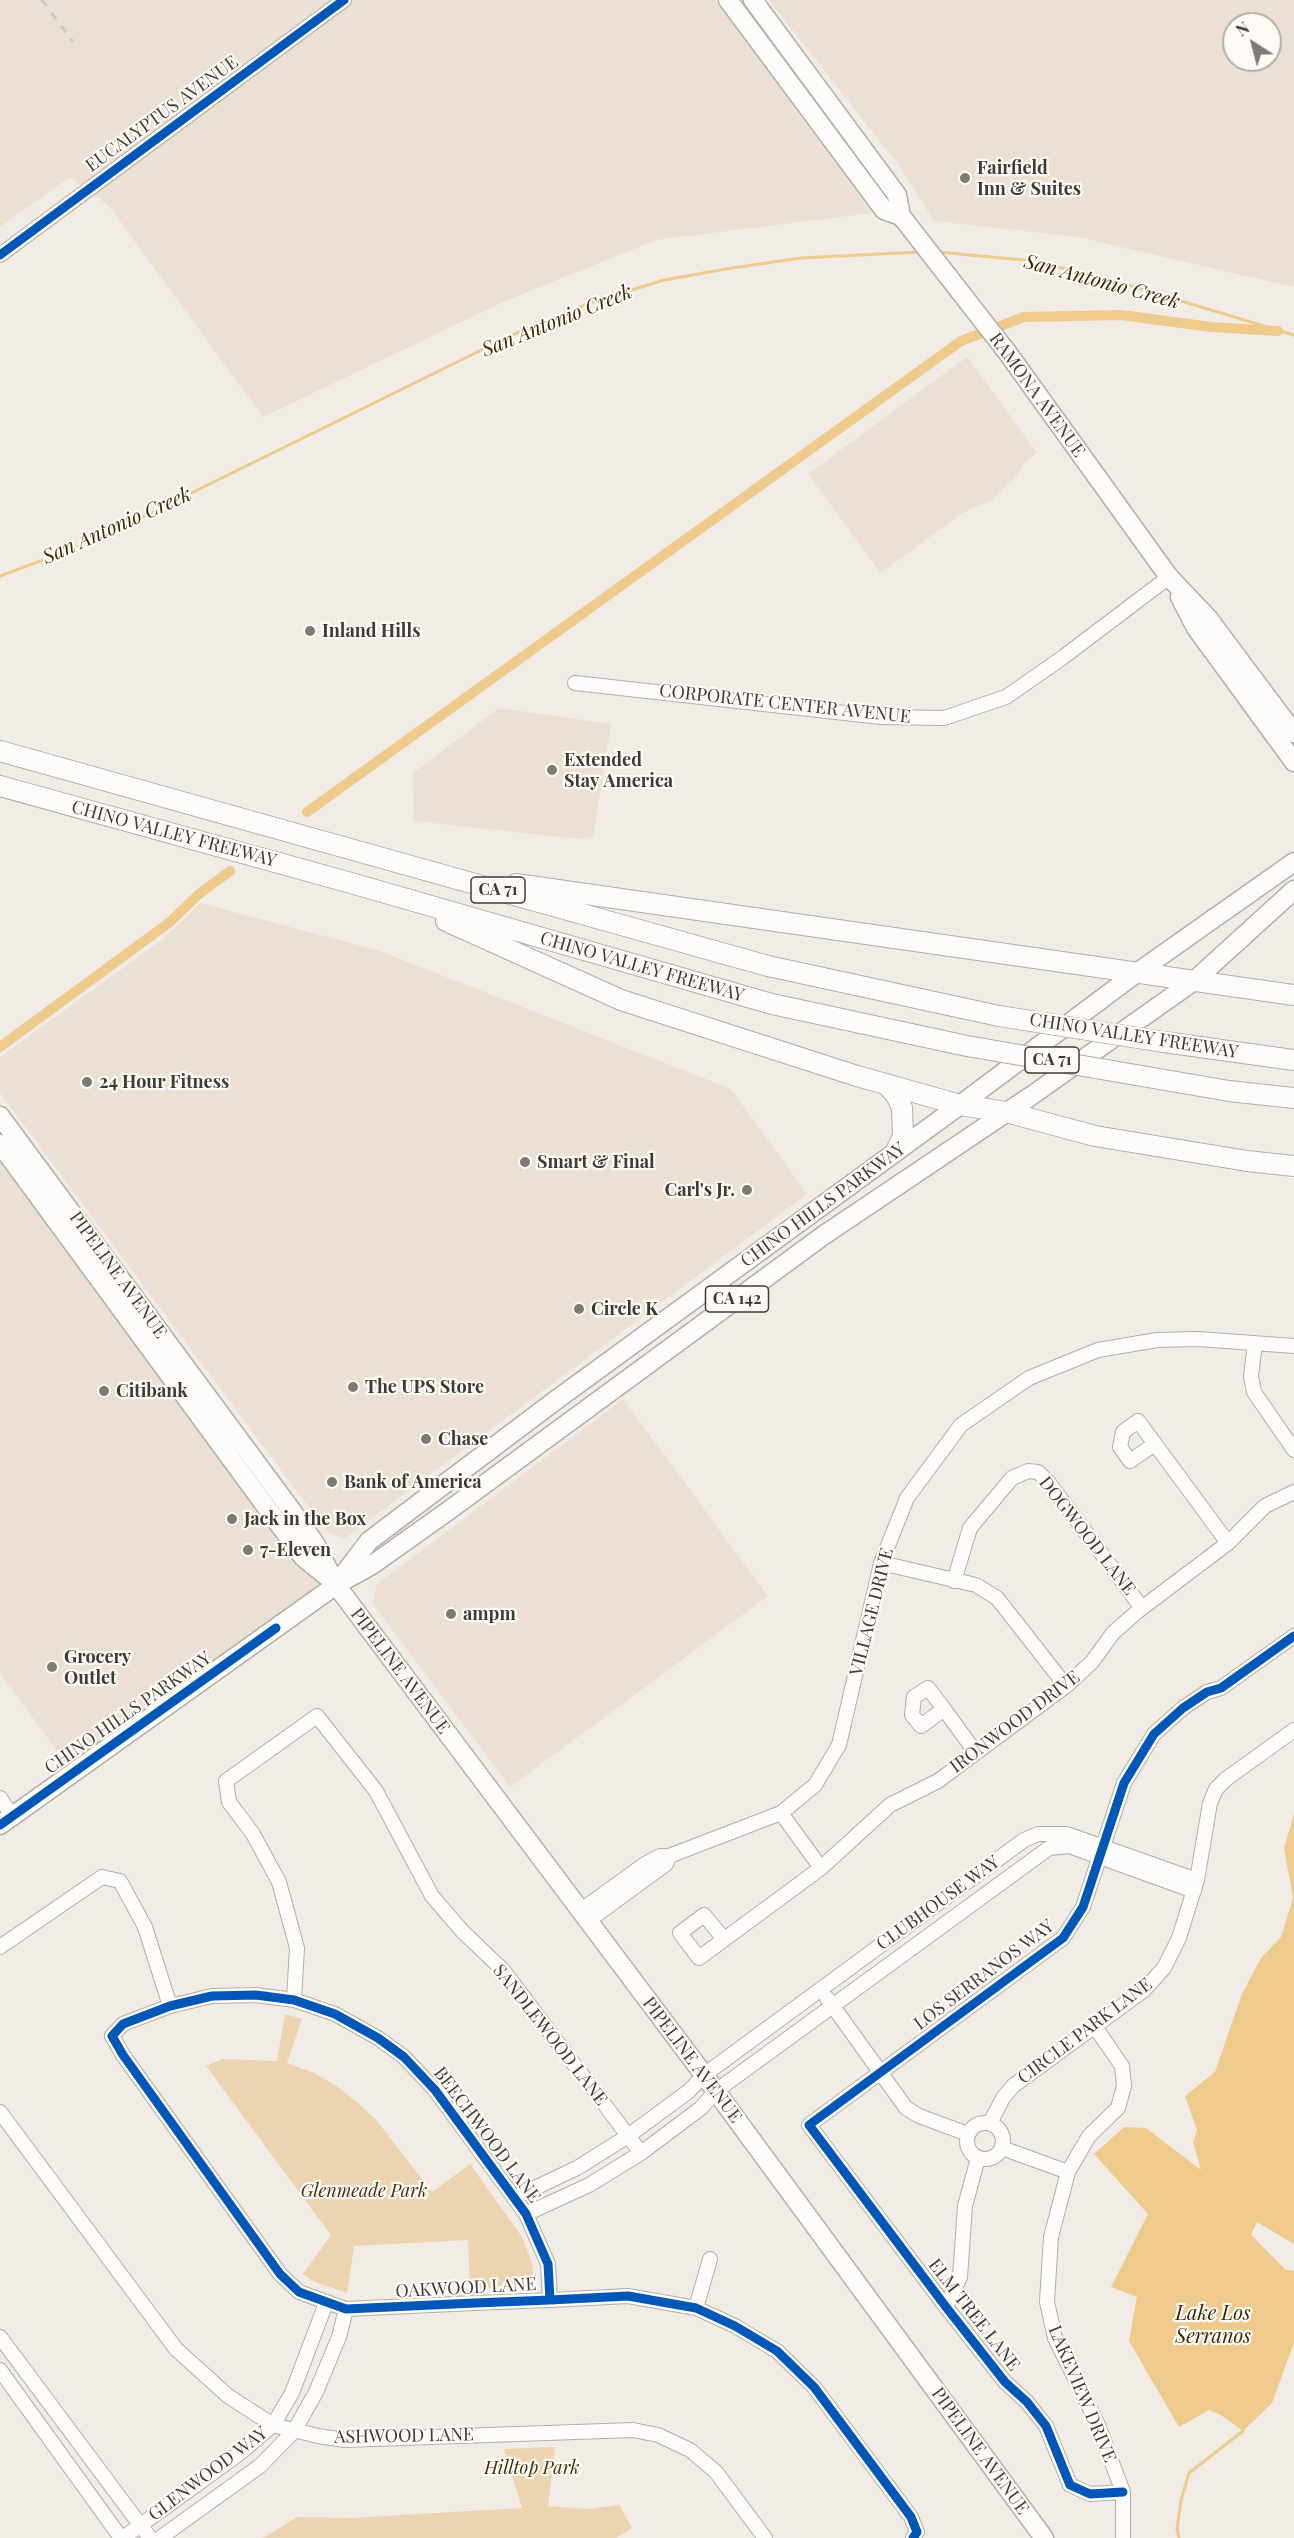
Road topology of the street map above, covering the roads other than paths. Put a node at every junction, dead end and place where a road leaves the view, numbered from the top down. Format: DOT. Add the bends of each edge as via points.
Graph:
graph roads {
  1 [pos="344,0"];
  2 [pos="728,0"];
  3 [pos="753,0"];
  4 [pos="803,68"];
  5 [pos="786,80"];
  6 [pos="901,216"];
  7 [pos="0,255"];
  8 [pos="1169,577"];
  9 [pos="575,683"];
  10 [pos="1294,733"];
  11 [pos="0,751"];
  12 [pos="1294,762"];
  13 [pos="0,786"];
  14 [pos="1294,862"];
  15 [pos="441,873"];
  16 [pos="1294,890"];
  17 [pos="387,893"];
  18 [pos="1135,974"];
  19 [pos="1194,981"];
  20 [pos="1294,995"];
  21 [pos="1294,1060"];
  22 [pos="886,1084"];
  23 [pos="1294,1098"];
  24 [pos="960,1105"];
  25 [pos="1006,1112"];
  26 [pos="0,1116"];
  27 [pos="0,1144"];
  28 [pos="896,1151"];
  29 [pos="1294,1166"];
  30 [pos="1255,1343"];
  31 [pos="1294,1346"];
  32 [pos="1155,1444"];
  33 [pos="1294,1450"];
  34 [pos="1294,1492"];
  35 [pos="1228,1543"];
  36 [pos="881,1563"];
  37 [pos="954,1581"];
  38 [pos="336,1585"];
  39 [pos="1142,1608"];
  40 [pos="1294,1636"];
  41 [pos="1066,1686"];
  42 [pos="944,1709"];
  43 [pos="1294,1730"];
  44 [pos="976,1753"];
  45 [pos="0,1798"];
  46 [pos="781,1813"];
  47 [pos="6,1821"];
  48 [pos="1102,1851"];
  49 [pos="821,1868"];
  50 [pos="1195,1886"];
  51 [pos="584,1916"];
  52 [pos="724,1939"];
  53 [pos="0,1947"];
  54 [pos="821,1989"];
  55 [pos="294,2000"];
  56 [pos="832,2005"];
  57 [pos="170,2006"];
  58 [pos="1095,2027"];
  59 [pos="112,2036"];
  60 [pos="880,2074"];
  61 [pos="704,2075"];
  62 [pos="716,2091"];
  63 [pos="0,2112"];
  64 [pos="990,2123"];
  65 [pos="809,2125"];
  66 [pos="968,2134"];
  67 [pos="628,2136"];
  68 [pos="1002,2148"];
  69 [pos="640,2153"];
  70 [pos="978,2158"];
  71 [pos="1068,2172"];
  72 [pos="514,2198"];
  73 [pos="526,2214"];
  74 [pos="710,2259"];
  75 [pos="550,2300"];
  76 [pos="326,2303"];
  77 [pos="945,2307"];
  78 [pos="696,2308"];
  79 [pos="346,2309"];
  80 [pos="0,2337"];
  81 [pos="0,2370"];
  82 [pos="273,2425"];
  83 [pos="294,2431"];
  84 [pos="1123,2492"];
  85 [pos="140,2526"];
  86 [pos="122,2538"];
  87 [pos="150,2538"];
  88 [pos="160,2538"];
  89 [pos="765,2538"];
  90 [pos="913,2538"];
  91 [pos="1044,2538"];
  92 [pos="1123,2538"];
  1 -- 7 [label="street, EUCALYPTUS AVENUE"];
  2 -- 5 [label="main road, RAMONA AVENUE"];
  3 -- 4 [label="main road, RAMONA AVENUE"];
  4 -- 5 [label="main road"];
  4 -- 6 [label="main road, RAMONA AVENUE" via="897,195"];
  5 -- 6 [label="main road, RAMONA AVENUE" via="884,210"];
  6 -- 8 [label="main road, RAMONA AVENUE" via="1006,352"];
  8 -- 9 [label="street, CORPORATE CENTER AVENUE" via="1006,697 944,718 881,717"];
  8 -- 10 [label="main road, RAMONA AVENUE" via="1208,618"];
  8 -- 12 [label="main road, RAMONA AVENUE" via="1196,628"];
  11 -- 15 [label="highway, CHINO VALLEY FREEWAY / CA 71"];
  13 -- 17 [label="highway, CHINO VALLEY FREEWAY / CA 71"];
  14 -- 18 [label="main road, CHINO HILLS PARKWAY"];
  15 -- 18 [label="highway"];
  15 -- 21 [label="highway, CHINO VALLEY FREEWAY / CA 71, bridge" via="768,966 999,1016"];
  16 -- 19 [label="main road, CHINO HILLS PARKWAY"];
  17 -- 22 [label="highway" via="621,1000"];
  17 -- 23 [label="highway, CHINO VALLEY FREEWAY / CA 71, bridge" via="771,1004 967,1046 1229,1091"];
  18 -- 19 [label="highway"];
  18 -- 24 [label="main road, CHINO HILLS PARKWAY / CA 142"];
  19 -- 20 [label="highway"];
  19 -- 25 [label="main road, CHINO HILLS PARKWAY / CA 142"];
  22 -- 24 [label="highway"];
  22 -- 28 [label="highway" via="902,1108 903,1136"];
  24 -- 25 [label="highway"];
  24 -- 28 [label="main road, CHINO HILLS PARKWAY / CA 142"];
  25 -- 29 [label="highway" via="1095,1136"];
  25 -- 38 [label="main road, CHINO HILLS PARKWAY / CA 142" via="824,1235 390,1552"];
  26 -- 38 [label="main road, PIPELINE AVENUE" via="289,1506 316,1545"];
  27 -- 38 [label="main road, PIPELINE AVENUE" via="303,1557"];
  28 -- 38 [label="main road, CHINO HILLS PARKWAY / CA 142" via="369,1541"];
  30 -- 31 [label="street, VILLAGE DRIVE"];
  30 -- 33 [label="street" via="1251,1376 1254,1392"];
  30 -- 36 [label="street, VILLAGE DRIVE" via="1157,1340 1098,1350 1029,1378 961,1425 906,1498"];
  32 -- 35 [label="street"];
  34 -- 35 [label="street, IRONWOOD DRIVE" via="1265,1506"];
  35 -- 39 [label="street, IRONWOOD DRIVE"];
  36 -- 37 [label="street"];
  36 -- 46 [label="street, VILLAGE DRIVE" via="839,1745 815,1785"];
  37 -- 39 [label="street, DOGWOOD LANE" via="970,1528 1012,1478 1028,1471 1038,1472"];
  37 -- 41 [label="street" via="976,1585 997,1598"];
  38 -- 47 [label="main road, CHINO HILLS PARKWAY / CA 142"];
  38 -- 51 [label="main road, PIPELINE AVENUE"];
  39 -- 41 [label="street, IRONWOOD DRIVE" via="1113,1633 1092,1662"];
  40 -- 48 [label="street, LOS SERRANOS WAY" via="1221,1688 1199,1697 1154,1734 1124,1783"];
  41 -- 44 [label="street, IRONWOOD DRIVE"];
  42 -- 44 [label="street"];
  43 -- 50 [label="street, CIRCLE PARK LANE" via="1216,1789"];
  44 -- 49 [label="street, IRONWOOD DRIVE" via="938,1781 890,1804"];
  45 -- 47 [label="street"];
  46 -- 49 [label="street"];
  46 -- 51 [label="street, VILLAGE DRIVE" via="669,1856 660,1856 645,1864"];
  48 -- 50 [label="street, CLUBHOUSE WAY"];
  48 -- 54 [label="street, CLUBHOUSE WAY" via="1068,1834 1051,1832 1024,1840"];
  48 -- 56 [label="street, CLUBHOUSE WAY" via="1062,1845 1043,1851"];
  48 -- 60 [label="street, LOS SERRANOS WAY" via="1083,1907 1063,1938"];
  49 -- 52 [label="street, IRONWOOD DRIVE"];
  50 -- 58 [label="street, CIRCLE PARK LANE" via="1179,1938 1164,1968 1144,1990"];
  51 -- 61 [label="main road, PIPELINE AVENUE"];
  53 -- 57 [label="street" via="102,1877 120,1881 146,1927"];
  54 -- 56 [label="street"];
  54 -- 61 [label="street, CLUBHOUSE WAY"];
  55 -- 57 [label="street, BEECHWOOD LANE" via="256,1995 212,1996"];
  55 -- 67 [label="street, SANDLEWOOD LANE" via="297,1948 279,1882 253,1834 229,1802 226,1781 317,1716 376,1791 432,1896 503,1970"];
  55 -- 72 [label="street, BEECHWOOD LANE" via="335,2014 404,2057 435,2090"];
  56 -- 60 [label="street"];
  56 -- 62 [label="street, CLUBHOUSE WAY"];
  57 -- 59 [label="street, BEECHWOOD LANE" via="123,2024"];
  58 -- 64 [label="street, CIRCLE PARK LANE" via="1013,2086"];
  58 -- 71 [label="street, LAKEVIEW DRIVE" via="1122,2066 1124,2086 1118,2108 1089,2136"];
  59 -- 76 [label="street, OAKWOOD LANE" via="279,2274 299,2292"];
  60 -- 65 [label="street, LOS SERRANOS WAY"];
  60 -- 66 [label="street" via="906,2108"];
  61 -- 62 [label="main road, PIPELINE AVENUE"];
  61 -- 67 [label="street, CLUBHOUSE WAY" via="689,2091"];
  62 -- 69 [label="street, CLUBHOUSE WAY" via="701,2108"];
  62 -- 91 [label="main road, PIPELINE AVENUE"];
  63 -- 82 [label="street, ASHWOOD LANE" via="176,2349 228,2396"];
  64 -- 66 [label="street" via="979,2123"];
  64 -- 68 [label="street" via="1001,2133"];
  65 -- 77 [label="street, ELM TREE LANE"];
  66 -- 70 [label="street" via="968,2148"];
  67 -- 69 [label="street, SANDLEWOOD LANE"];
  67 -- 72 [label="street, CLUBHOUSE WAY" via="577,2168"];
  68 -- 70 [label="street" via="992,2158"];
  68 -- 71 [label="street"];
  69 -- 73 [label="street, CLUBHOUSE WAY" via="589,2185"];
  70 -- 77 [label="street" via="965,2206 960,2277"];
  71 -- 84 [label="street, LAKEVIEW DRIVE" via="1048,2254 1050,2318"];
  72 -- 73 [label="street, BEECHWOOD LANE"];
  73 -- 75 [label="street, BEECHWOOD LANE" via="548,2264"];
  74 -- 78 [label="street"];
  75 -- 78 [label="street, OAKWOOD LANE" via="628,2296"];
  75 -- 79 [label="street, OAKWOOD LANE"];
  76 -- 79 [label="street, OAKWOOD LANE"];
  76 -- 82 [label="street, GLENWOOD WAY" via="292,2393"];
  77 -- 84 [label="street, ELM TREE LANE" via="1046,2426 1070,2485 1090,2494"];
  78 -- 90 [label="street, OAKWOOD LANE" via="777,2351 814,2387 911,2517 917,2532"];
  79 -- 83 [label="street, GLENWOOD WAY" via="316,2392"];
  80 -- 85 [label="street"];
  81 -- 86 [label="street"];
  82 -- 83 [label="street, ASHWOOD LANE"];
  82 -- 85 [label="street, GLENWOOD WAY"];
  83 -- 88 [label="street, GLENWOOD WAY" via="260,2466"];
  83 -- 89 [label="street, ASHWOOD LANE" via="345,2439 633,2430 658,2435 690,2450 716,2472"];
  84 -- 92 [label="street, LAKEVIEW DRIVE"];
  85 -- 86 [label="street, GLENWOOD WAY"];
  85 -- 87 [label="street"];
}
